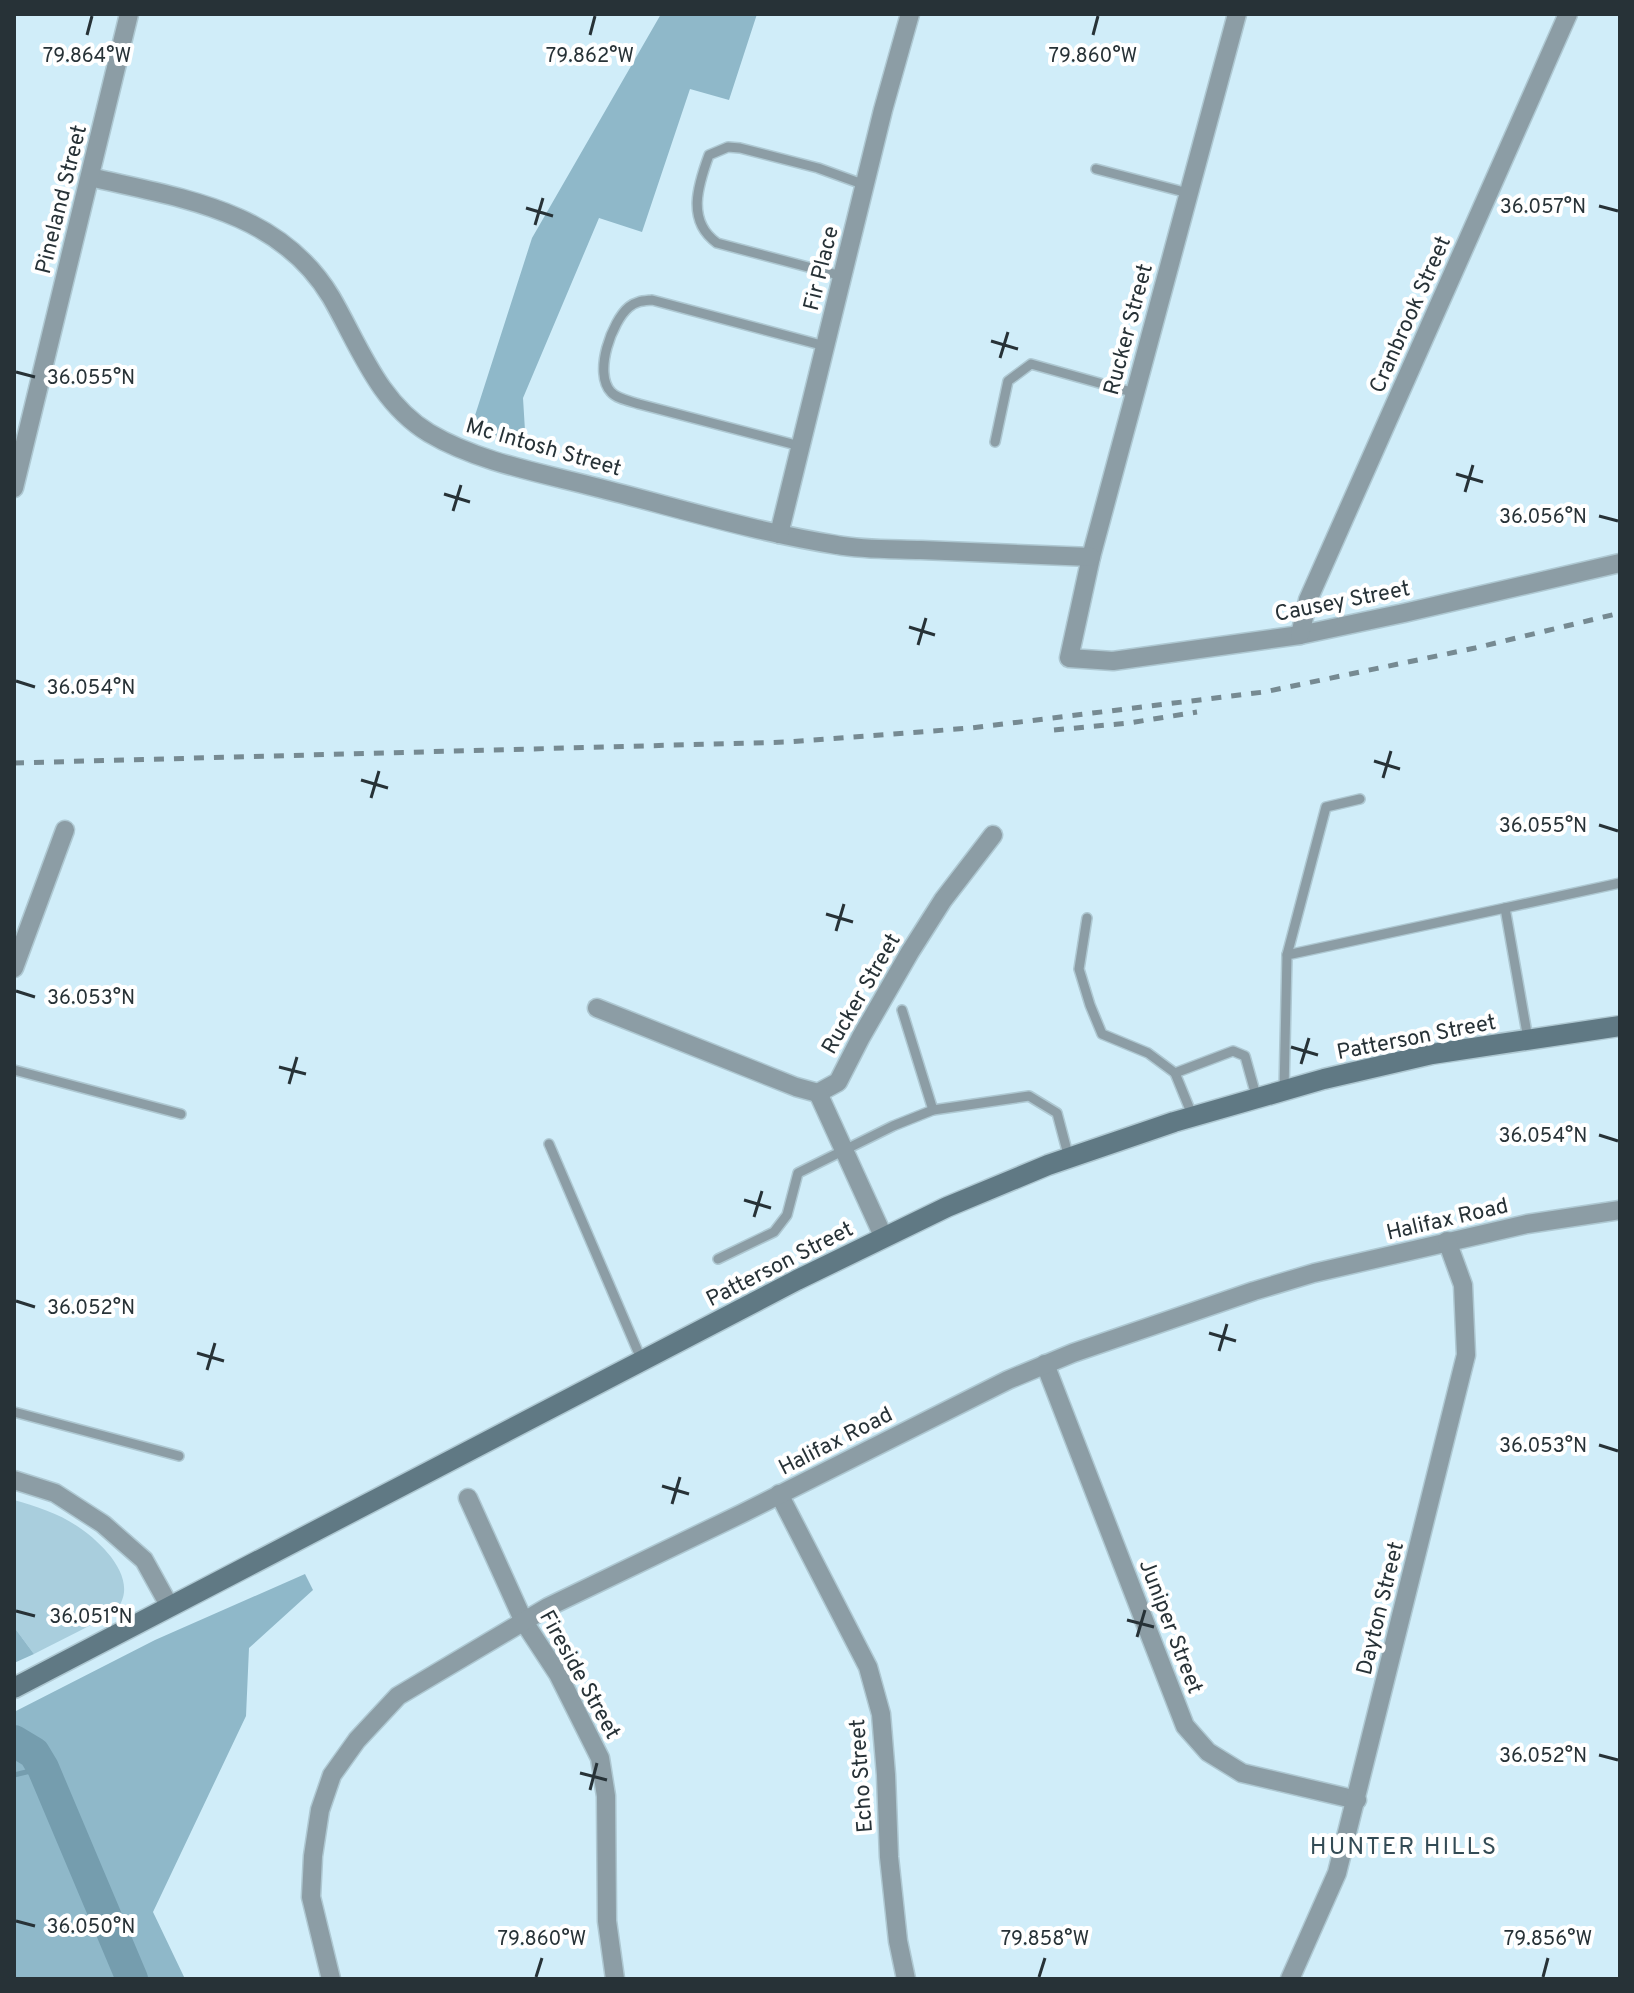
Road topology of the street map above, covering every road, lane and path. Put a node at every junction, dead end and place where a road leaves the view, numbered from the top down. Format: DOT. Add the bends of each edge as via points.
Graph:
graph roads {
  1 [pos="129,14"];
  2 [pos="910,14"];
  3 [pos="1237,14"];
  4 [pos="1568,14"];
  5 [pos="1096,169"];
  6 [pos="90,177"];
  7 [pos="865,185"];
  8 [pos="1188,193"];
  9 [pos="842,276"];
  10 [pos="825,346"];
  11 [pos="1135,393"];
  12 [pos="995,442"];
  13 [pos="800,446"];
  14 [pos="14,488"];
  15 [pos="779,534"];
  16 [pos="1091,557"];
  17 [pos="1620,563"];
  18 [pos="1300,635"];
  19 [pos="1069,658"];
  20 [pos="1360,799"];
  21 [pos="65,830"];
  22 [pos="993,835"];
  23 [pos="1620,883"];
  24 [pos="1505,908"];
  25 [pos="1087,918"];
  26 [pos="1287,955"];
  27 [pos="14,968"];
  28 [pos="597,1008"];
  29 [pos="902,1010"];
  30 [pos="1620,1026"];
  31 [pos="1528,1039"];
  32 [pos="14,1070"];
  33 [pos="1175,1073"];
  34 [pos="1284,1091"];
  35 [pos="818,1093"];
  36 [pos="1257,1099"];
  37 [pos="933,1110"];
  38 [pos="181,1114"];
  39 [pos="1193,1117"];
  40 [pos="549,1144"];
  41 [pos="844,1150"];
  42 [pos="1069,1158"];
  43 [pos="1620,1210"];
  44 [pos="884,1238"];
  45 [pos="1447,1241"];
  46 [pos="718,1259"];
  47 [pos="642,1361"];
  48 [pos="1045,1364"];
  49 [pos="14,1412"];
  50 [pos="179,1456"];
  51 [pos="14,1480"];
  52 [pos="779,1494"];
  53 [pos="468,1498"];
  54 [pos="170,1607"];
  55 [pos="524,1622"];
  56 [pos="14,1688"];
  57 [pos="1357,1800"];
  58 [pos="331,1979"];
  59 [pos="615,1979"];
  60 [pos="906,1979"];
  61 [pos="1290,1979"];
  1 -- 6 [label="street, Pineland Street"];
  2 -- 7 [label="street, Fir Place"];
  3 -- 8 [label="street, Rucker Street"];
  4 -- 18 [label="street, Cranbrook Street" via="1314,586"];
  5 -- 8 [label="lane"];
  6 -- 14 [label="street, Pineland Street"];
  6 -- 15 [label="street, Mc Intosh Street" via="193,200 250,221 299,256 330,295 373,378 404,413 439,438 525,468"];
  7 -- 9 [label="street, Fir Place"];
  7 -- 9 [label="lane" via="728,147 709,155 698,185 699,221 717,243"];
  8 -- 11 [label="street, Rucker Street"];
  9 -- 10 [label="street, Fir Place"];
  10 -- 13 [label="street, Fir Place"];
  10 -- 13 [label="lane" via="652,300 637,301 613,325 604,363 605,384 613,395"];
  11 -- 12 [label="lane" via="1031,364 1008,381"];
  11 -- 16 [label="street, Rucker Street"];
  13 -- 15 [label="street, Fir Place"];
  15 -- 16 [label="street, Mc Intosh Street" via="840,546"];
  16 -- 19 [label="street, Rucker Street"];
  17 -- 18 [label="street, Causey Street"];
  18 -- 19 [label="street, Causey Street" via="1113,661"];
  20 -- 26 [label="lane" via="1326,807"];
  21 -- 27 [label="street"];
  22 -- 35 [label="street, Rucker Street" via="910,952 838,1082"];
  23 -- 24 [label="lane"];
  24 -- 26 [label="lane"];
  24 -- 31 [label="lane"];
  25 -- 33 [label="lane" via="1079,969 1102,1034 1148,1053"];
  26 -- 34 [label="lane"];
  28 -- 35 [label="street"];
  29 -- 37 [label="lane"];
  30 -- 31 [label="main road, Patterson Street"];
  31 -- 34 [label="main road, Patterson Street" via="1432,1054"];
  32 -- 38 [label="lane"];
  33 -- 36 [label="lane" via="1233,1051 1245,1056"];
  33 -- 39 [label="lane"];
  34 -- 36 [label="main road, Patterson Street"];
  35 -- 41 [label="street"];
  36 -- 39 [label="main road, Patterson Street"];
  37 -- 41 [label="lane"];
  37 -- 42 [label="lane" via="1029,1096 1057,1113"];
  39 -- 42 [label="main road, Patterson Street"];
  40 -- 47 [label="lane"];
  41 -- 44 [label="street"];
  41 -- 46 [label="lane" via="798,1173 787,1215 774,1232"];
  42 -- 44 [label="main road, Patterson Street"];
  43 -- 45 [label="street, Halifax Road"];
  44 -- 47 [label="main road, Patterson Street"];
  45 -- 48 [label="street, Halifax Road" via="1254,1291"];
  45 -- 57 [label="street, Dayton Street" via="1463,1285 1466,1355"];
  47 -- 54 [label="main road, Patterson Street"];
  48 -- 52 [label="street, Halifax Road"];
  48 -- 57 [label="street, Juniper Street" via="1185,1726 1208,1752 1242,1773"];
  49 -- 50 [label="lane"];
  51 -- 54 [label="street" via="55,1493 103,1524 144,1560"];
  52 -- 55 [label="street, Halifax Road"];
  52 -- 60 [label="street, Echo Street" via="868,1667 881,1714 889,1857"];
  53 -- 55 [label="street, Fireside Street"];
  54 -- 56 [label="main road, Patterson Street"];
  55 -- 58 [label="street, Halifax Road" via="398,1696 332,1775 320,1810 311,1897"];
  55 -- 59 [label="street, Fireside Street" via="558,1674 600,1758 606,1796 607,1921"];
  57 -- 61 [label="street, Dayton Street" via="1337,1873"];
}
